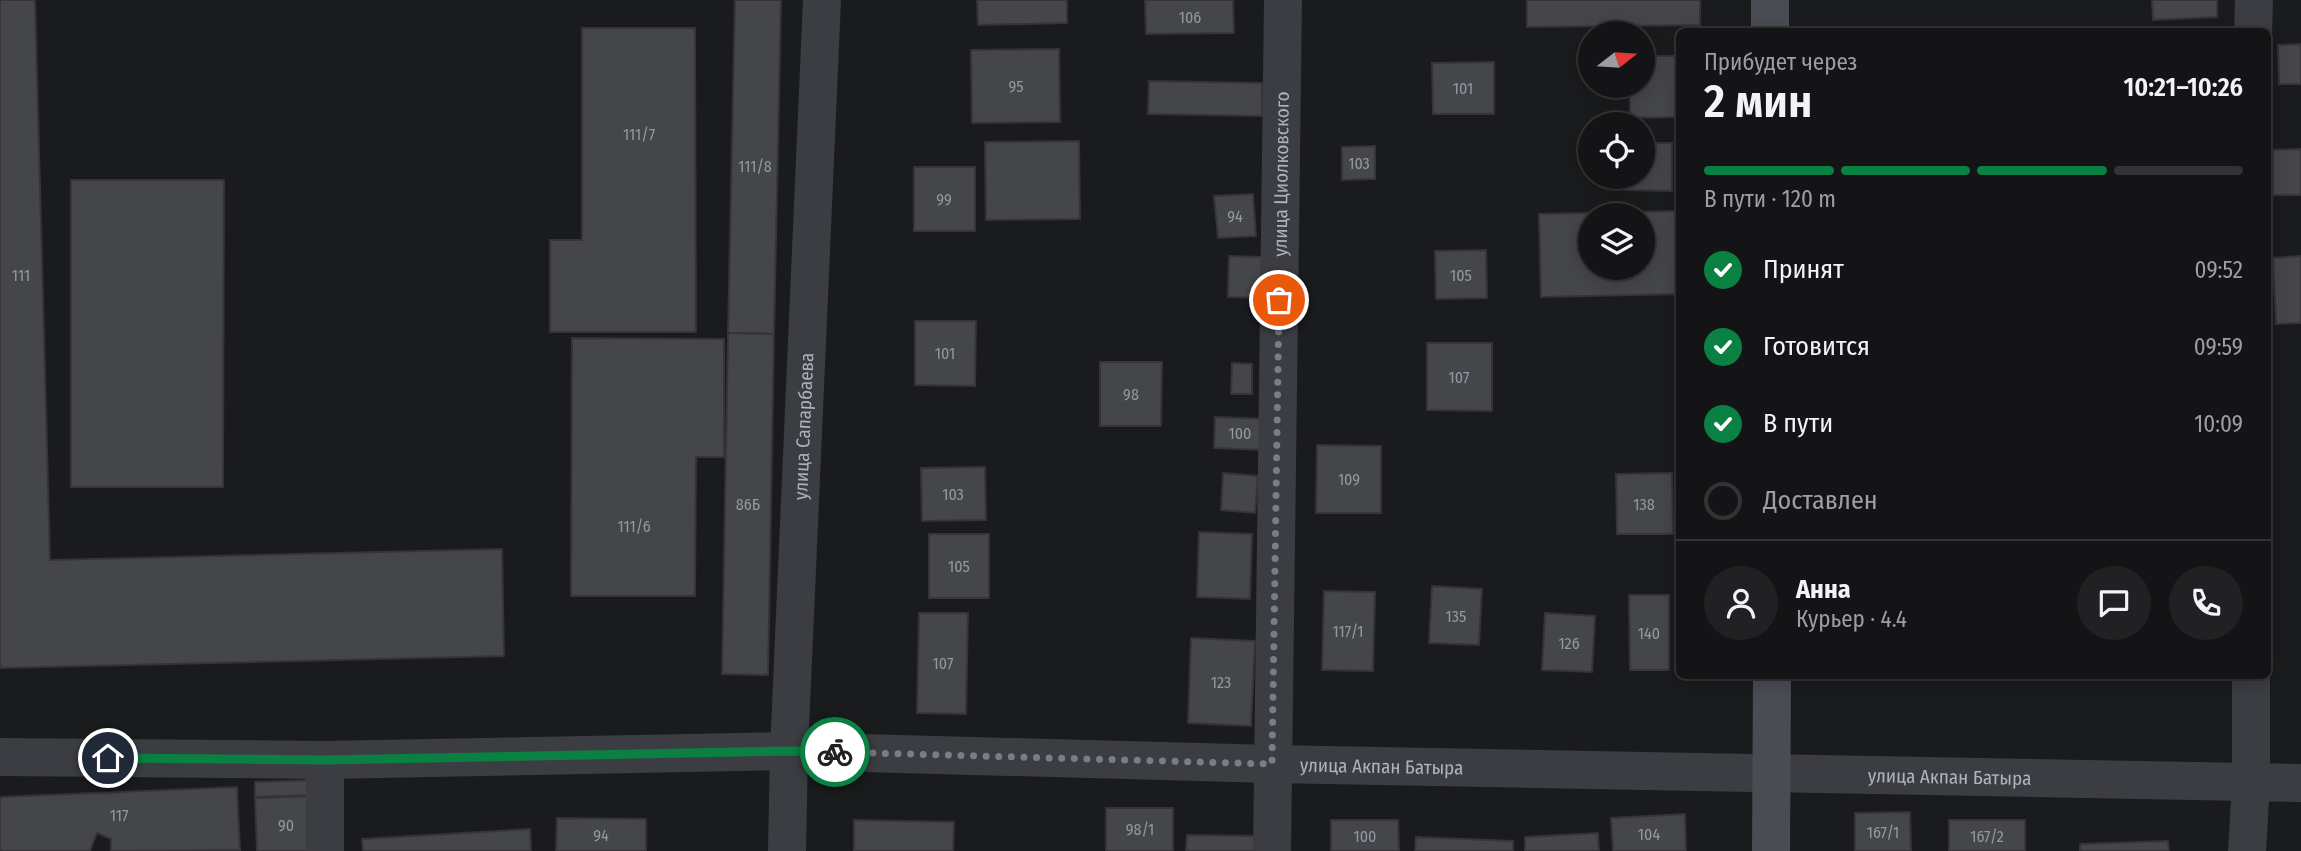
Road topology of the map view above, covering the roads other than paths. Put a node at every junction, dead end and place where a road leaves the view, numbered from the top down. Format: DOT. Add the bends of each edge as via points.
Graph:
graph roads {
  1 [pos="822,0"];
  2 [pos="1283,0"];
  3 [pos="1770,0"];
  4 [pos="2253,0"];
  5 [pos="1770,28"];
  6 [pos="2253,28"];
  7 [pos="1772,679"];
  8 [pos="2251,679"];
  9 [pos="789,751"];
  10 [pos="0,757"];
  11 [pos="325,760"];
  12 [pos="1272,764"];
  13 [pos="1773,772"];
  14 [pos="2250,783"];
  15 [pos="2301,783"];
  16 [pos="325,851"];
  17 [pos="787,851"];
  18 [pos="1272,851"];
  19 [pos="1771,851"];
  20 [pos="2247,851"];
  1 -- 9 [label="street, улица Сапарбаева"];
  2 -- 12 [label="street, улица Циолковского"];
  3 -- 5 [label="main road"];
  4 -- 6 [label="street"];
  7 -- 13 [label="main road"];
  8 -- 14 [label="street"];
  9 -- 11 [label="street, улица Акпан Батыра"];
  9 -- 12 [label="street, улица Акпан Батыра"];
  9 -- 17 [label="street, улица Сапарбаева"];
  10 -- 11 [label="street, улица Акпан Батыра"];
  11 -- 16 [label="street"];
  12 -- 13 [label="street, улица Акпан Батыра"];
  12 -- 18 [label="street, улица Циолковского"];
  13 -- 14 [label="street, улица Акпан Батыра"];
  13 -- 19 [label="main road"];
  14 -- 15 [label="street, улица Акпан Батыра"];
  14 -- 20 [label="street"];
}
